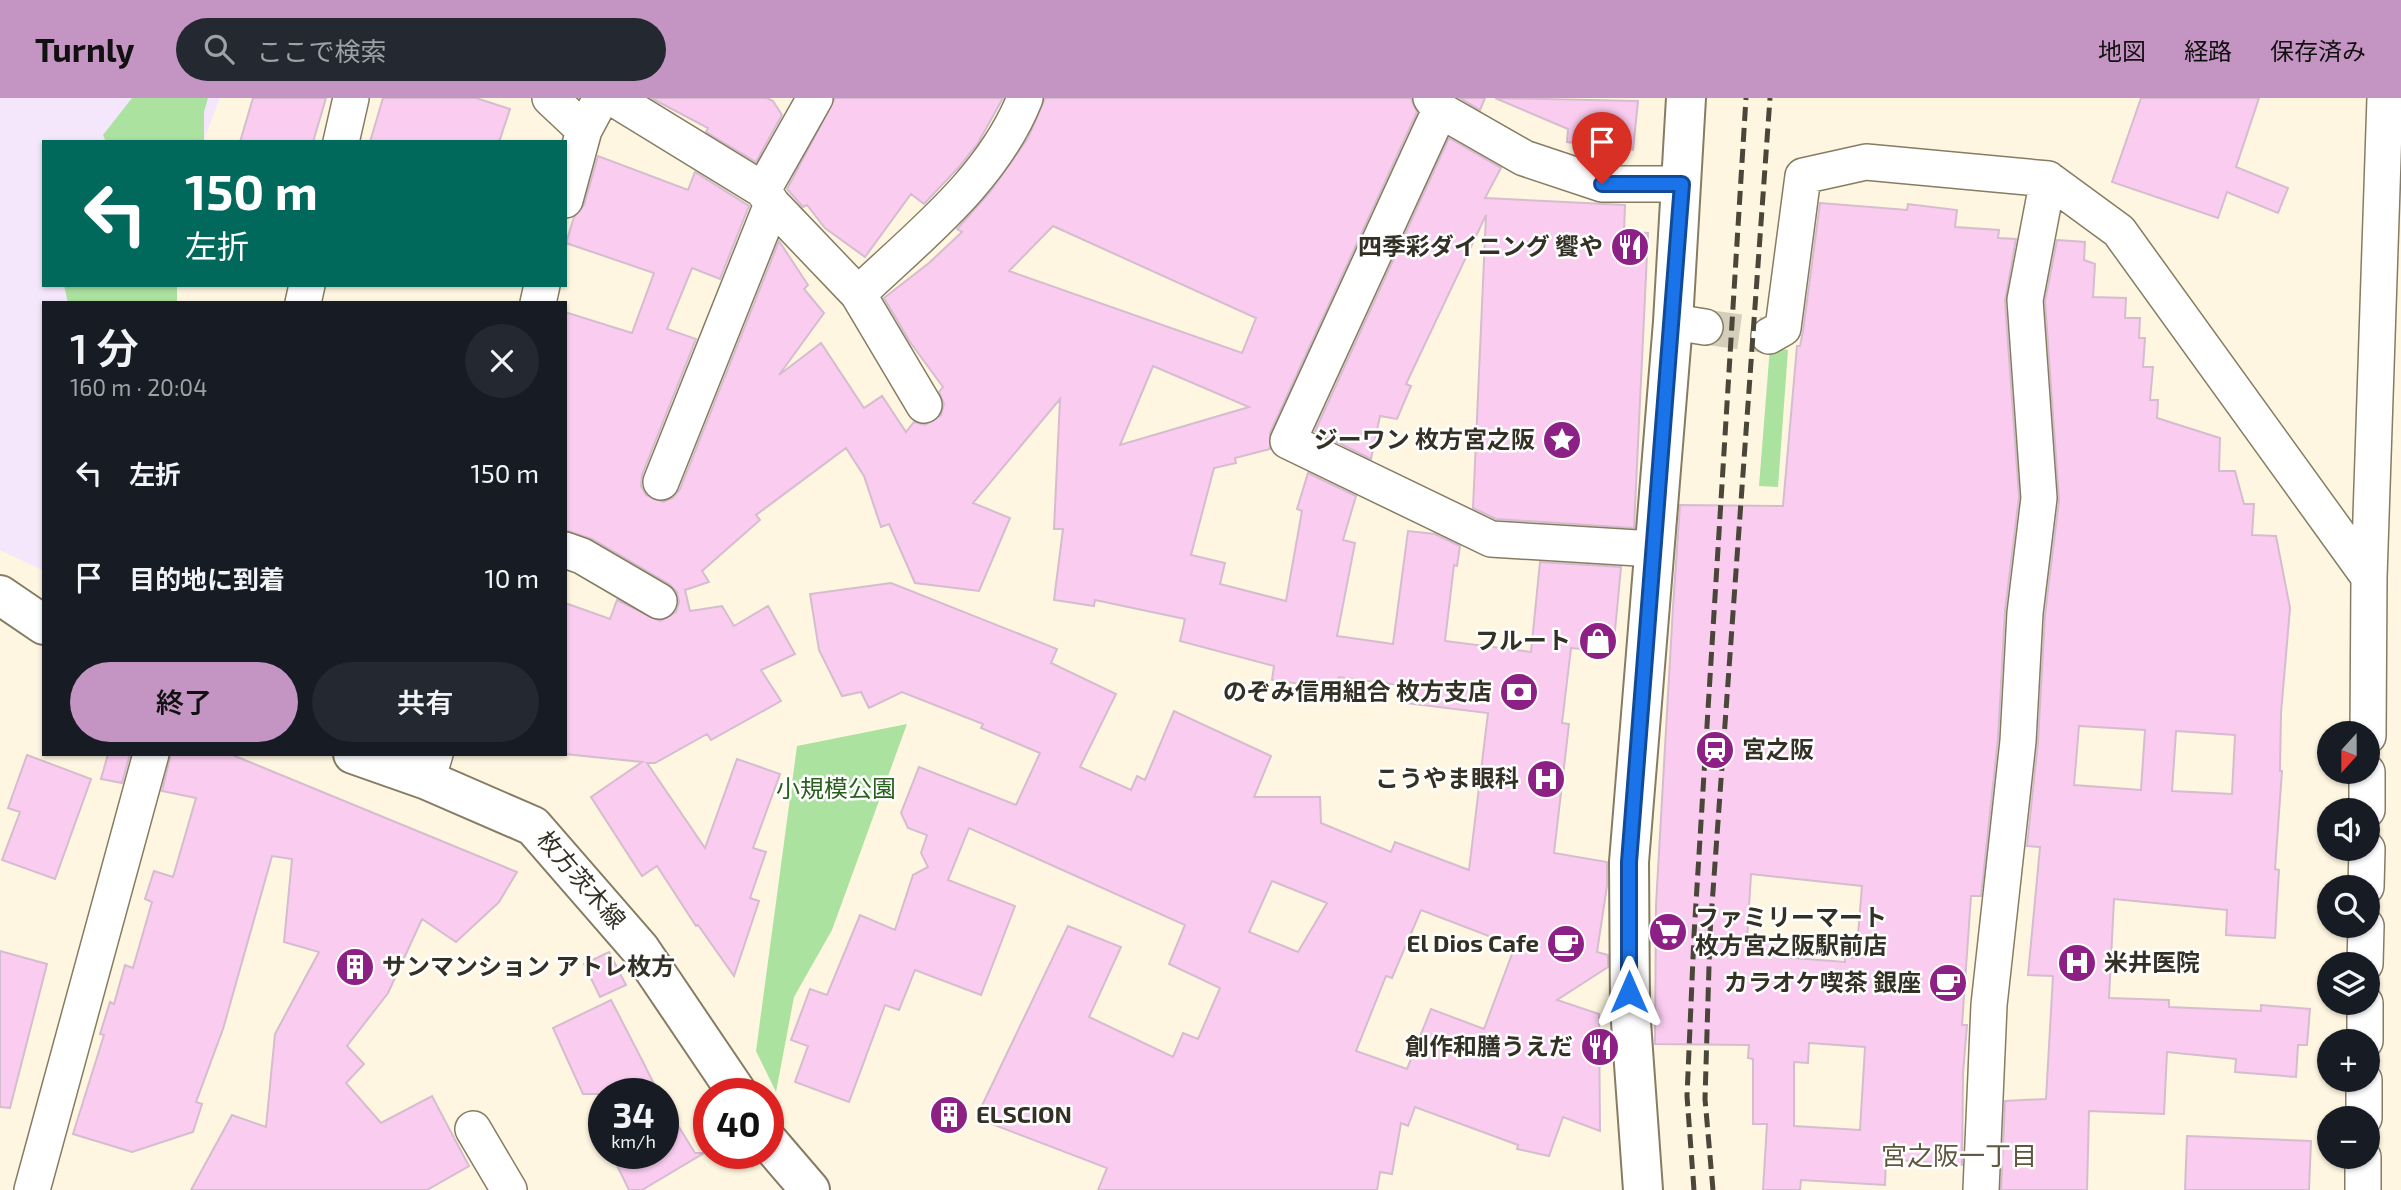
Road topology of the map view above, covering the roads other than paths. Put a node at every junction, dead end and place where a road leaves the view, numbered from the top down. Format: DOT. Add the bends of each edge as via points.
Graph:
graph roads {
  1 [pos="351,98"];
  2 [pos="550,98"];
  3 [pos="601,98"];
  4 [pos="613,98"];
  5 [pos="815,98"];
  6 [pos="1025,98"];
  7 [pos="1686,98"];
  8 [pos="2385,98"];
  9 [pos="1435,104"];
  10 [pos="584,130"];
  11 [pos="341,140"];
  12 [pos="2048,179"];
  13 [pos="1682,184"];
  14 [pos="567,193"];
  15 [pos="768,197"];
  16 [pos="858,293"];
  17 [pos="1769,336"];
  18 [pos="924,405"];
  19 [pos="661,482"];
  20 [pos="1654,549"];
  21 [pos="567,551"];
  22 [pos="2369,577"];
  23 [pos="0,595"];
  24 [pos="659,601"];
  25 [pos="42,624"];
  26 [pos="2368,721"];
  27 [pos="150,756"];
  28 [pos="365,756"];
  29 [pos="431,767"];
  30 [pos="727,1078"];
  31 [pos="473,1129"];
  32 [pos="784,1160"];
  33 [pos="2364,1169"];
  34 [pos="32,1190"];
  35 [pos="509,1190"];
  36 [pos="810,1190"];
  37 [pos="1643,1190"];
  38 [pos="1981,1190"];
  39 [pos="2363,1190"];
  1 -- 11 [label="street"];
  2 -- 10 [label="street"];
  3 -- 10 [label="street"];
  4 -- 15 [label="street"];
  5 -- 15 [label="street"];
  6 -- 16 [label="street" via="1012,131 968,188"];
  7 -- 13 [label="street"];
  8 -- 22 [label="street"];
  9 -- 13 [label="street" via="1524,158 1602,184"];
  9 -- 20 [label="street" via="1288,441 1491,539"];
  10 -- 14 [label="street"];
  12 -- 17 [label="street" via="1867,162 1802,176 1783,328"];
  12 -- 22 [label="street" via="2119,232"];
  12 -- 38 [label="street" via="2025,300 2039,498 1989,1005"];
  13 -- 20 [label="street" via="1689,324"];
  15 -- 16 [label="street"];
  15 -- 19 [label="street"];
  16 -- 18 [label="street"];
  20 -- 37 [label="street" via="1629,862 1630,1008"];
  21 -- 24 [label="street"];
  22 -- 26 [label="street"];
  23 -- 25 [label="street"];
  27 -- 34 [label="street"];
  28 -- 29 [label="street, 枚方茨木線"];
  29 -- 30 [label="street, 枚方茨木線" via="533,826 640,949"];
  31 -- 35 [label="street"];
  32 -- 36 [label="street"];
  33 -- 39 [label="street"];
}
